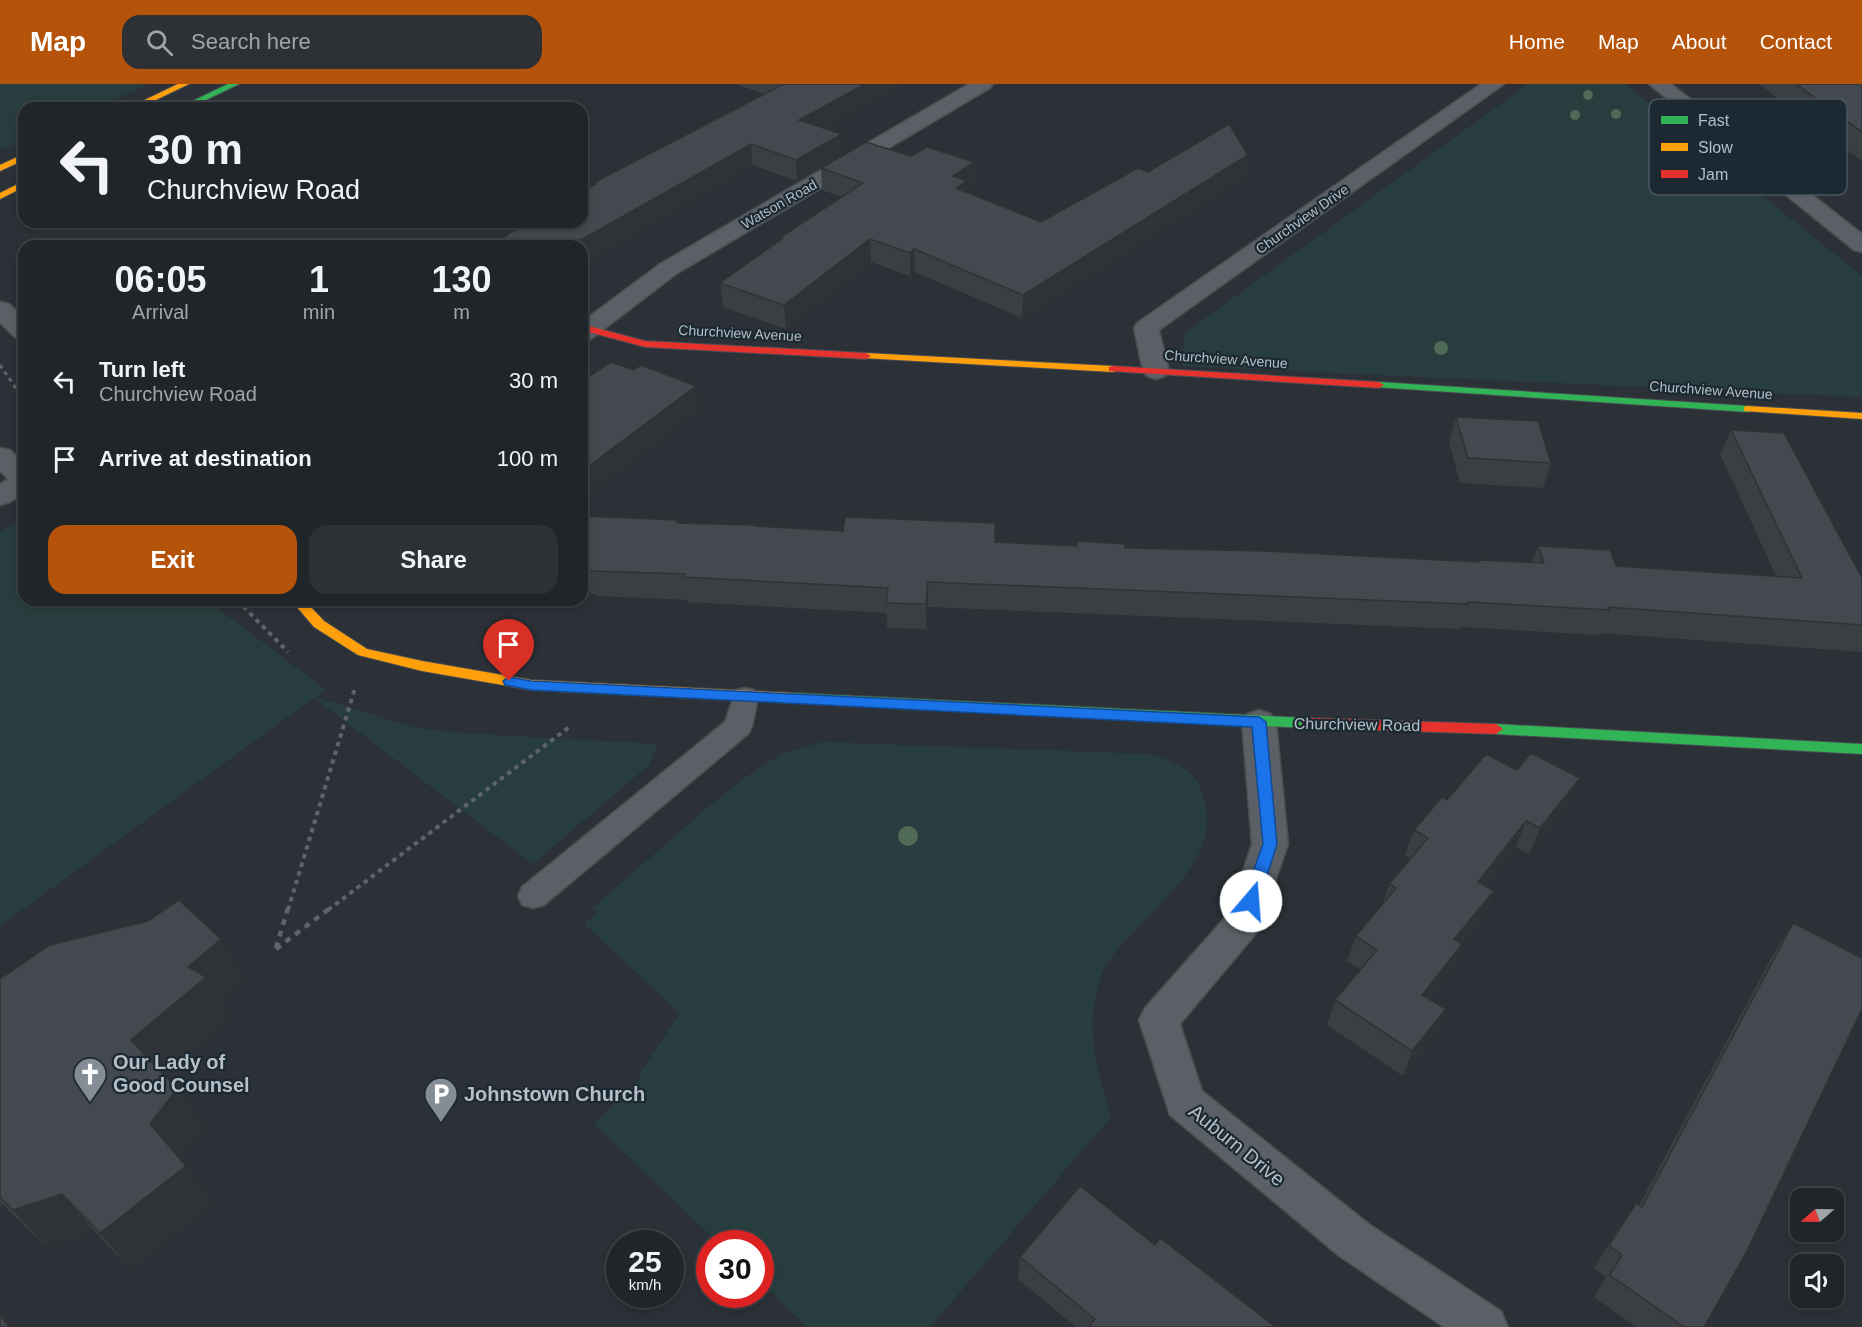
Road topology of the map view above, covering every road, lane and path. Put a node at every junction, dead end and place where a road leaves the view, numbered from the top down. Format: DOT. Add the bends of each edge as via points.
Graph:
graph roads {
  1 [pos="185,84"];
  2 [pos="235,84"];
  3 [pos="983,84"];
  4 [pos="1494,84"];
  5 [pos="1659,84"];
  6 [pos="1678,99"];
  7 [pos="145,102"];
  8 [pos="195,102"];
  9 [pos="18,160"];
  10 [pos="0,168"];
  11 [pos="18,187"];
  12 [pos="1799,195"];
  13 [pos="0,196"];
  14 [pos="1862,245"];
  15 [pos="0,309"];
  16 [pos="18,326"];
  17 [pos="588,330"];
  18 [pos="588,333"];
  19 [pos="0,365"];
  20 [pos="1156,371"];
  21 [pos="18,391"];
  22 [pos="1862,416"];
  23 [pos="0,456"];
  24 [pos="18,474"];
  25 [pos="18,484"];
  26 [pos="0,496"];
  27 [pos="302,606"];
  28 [pos="357,680"];
  29 [pos="745,697"];
  30 [pos="1259,722"];
  31 [pos="574,723"];
  32 [pos="1862,748"];
  33 [pos="533,896"];
  34 [pos="1485,1327"];
  1 -- 7 [label="street"];
  2 -- 8 [label="street"];
  3 -- 17 [label="street, Watson Road" via="669,269"];
  4 -- 20 [label="street, Churchview Drive" via="1146,328"];
  5 -- 6 [label="street"];
  9 -- 10 [label="street"];
  11 -- 13 [label="street"];
  12 -- 14 [label="street"];
  15 -- 16 [label="street"];
  18 -- 20 [label="street, Churchview Avenue" via="645,344"];
  19 -- 21 [label="path"];
  20 -- 22 [label="street, Churchview Avenue"];
  23 -- 24 [label="street"];
  25 -- 26 [label="street"];
  27 -- 29 [label="street, Churchview Road" via="319,624 363,652 422,666 531,685"];
  28 -- 31 [label="path" via="276,949"];
  29 -- 30 [label="street, Churchview Road"];
  29 -- 33 [label="lane" via="738,727"];
  30 -- 32 [label="street, Churchview Road" via="1451,726"];
  30 -- 34 [label="street, Auburn Drive" via="1270,844 1245,921 1159,1020 1185,1102 1354,1240"];
}
